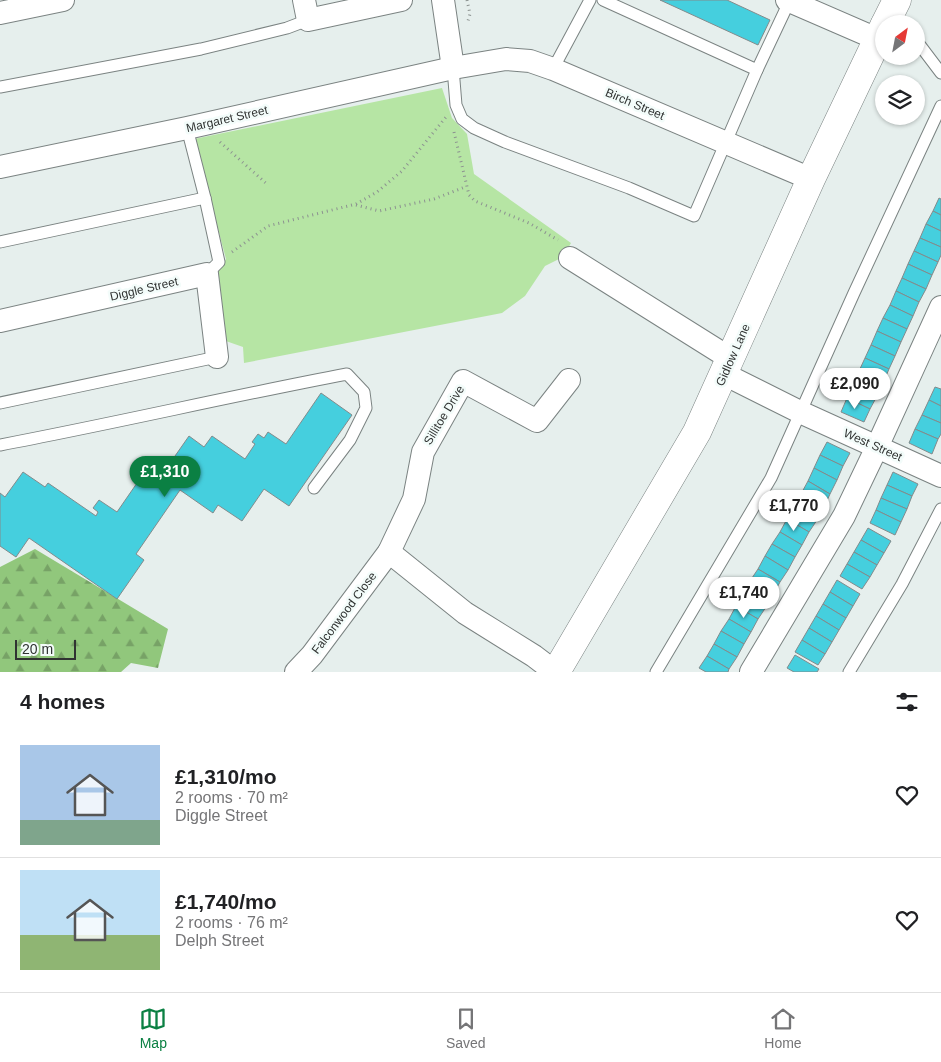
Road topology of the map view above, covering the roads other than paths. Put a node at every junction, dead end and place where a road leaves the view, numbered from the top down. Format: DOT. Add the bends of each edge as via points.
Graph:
graph roads {
  1 [pos="63,0"];
  2 [pos="401,0"];
  3 [pos="443,0"];
  4 [pos="590,0"];
  5 [pos="603,0"];
  6 [pos="789,0"];
  7 [pos="364,4"];
  8 [pos="306,10"];
  9 [pos="0,13"];
  10 [pos="875,16"];
  11 [pos="875,48"];
  12 [pos="925,52"];
  13 [pos="453,68"];
  14 [pos="553,69"];
  15 [pos="757,70"];
  16 [pos="941,73"];
  17 [pos="0,87"];
  18 [pos="941,106"];
  19 [pos="194,126"];
  20 [pos="726,143"];
  21 [pos="0,167"];
  22 [pos="811,179"];
  23 [pos="205,198"];
  24 [pos="0,242"];
  25 [pos="572,259"];
  26 [pos="213,268"];
  27 [pos="941,307"];
  28 [pos="0,321"];
  29 [pos="217,357"];
  30 [pos="727,367"];
  31 [pos="570,380"];
  32 [pos="0,403"];
  33 [pos="800,412"];
  34 [pos="0,445"];
  35 [pos="877,447"];
  36 [pos="941,476"];
  37 [pos="314,488"];
  38 [pos="941,508"];
  39 [pos="390,552"];
  40 [pos="296,672"];
  41 [pos="556,672"];
  42 [pos="656,672"];
  43 [pos="751,672"];
  44 [pos="850,672"];
  1 -- 9 [label="street"];
  2 -- 7 [label="street"];
  3 -- 13 [label="street"];
  4 -- 14 [label="lane"];
  5 -- 15 [label="lane"];
  6 -- 10 [label="street"];
  6 -- 15 [label="lane"];
  7 -- 8 [label="street"];
  8 -- 17 [label="lane" via="287,28"];
  11 -- 22 [label="street, Gidlow Lane"];
  12 -- 16 [label="lane"];
  13 -- 14 [label="street, Birch Street" via="506,59 530,61"];
  13 -- 19 [label="street, Margaret Street"];
  13 -- 20 [label="lane" via="456,105 462,119 474,128 694,216"];
  14 -- 20 [label="street, Birch Street"];
  15 -- 20 [label="lane"];
  18 -- 33 [label="lane"];
  19 -- 21 [label="street, Margaret Street"];
  19 -- 23 [label="lane"];
  20 -- 22 [label="street, Birch Street"];
  22 -- 30 [label="street, Gidlow Lane"];
  23 -- 24 [label="lane"];
  23 -- 26 [label="lane"];
  25 -- 30 [label="street, West Street"];
  26 -- 28 [label="street, Diggle Street"];
  26 -- 29 [label="street"];
  27 -- 35 [label="street"];
  29 -- 32 [label="lane"];
  30 -- 33 [label="street, West Street"];
  30 -- 41 [label="street, Gidlow Lane" via="697,432"];
  31 -- 39 [label="street, Sillitoe Drive" via="537,421 463,381 423,452 414,499"];
  33 -- 35 [label="street, West Street"];
  33 -- 42 [label="lane" via="771,478"];
  34 -- 37 [label="lane" via="347,374 364,392 366,408 350,440"];
  35 -- 36 [label="street, West Street"];
  35 -- 43 [label="street" via="844,516"];
  38 -- 44 [label="lane" via="902,584"];
  39 -- 40 [label="street, Falconwood Close"];
  39 -- 41 [label="street" via="465,613"];
}
